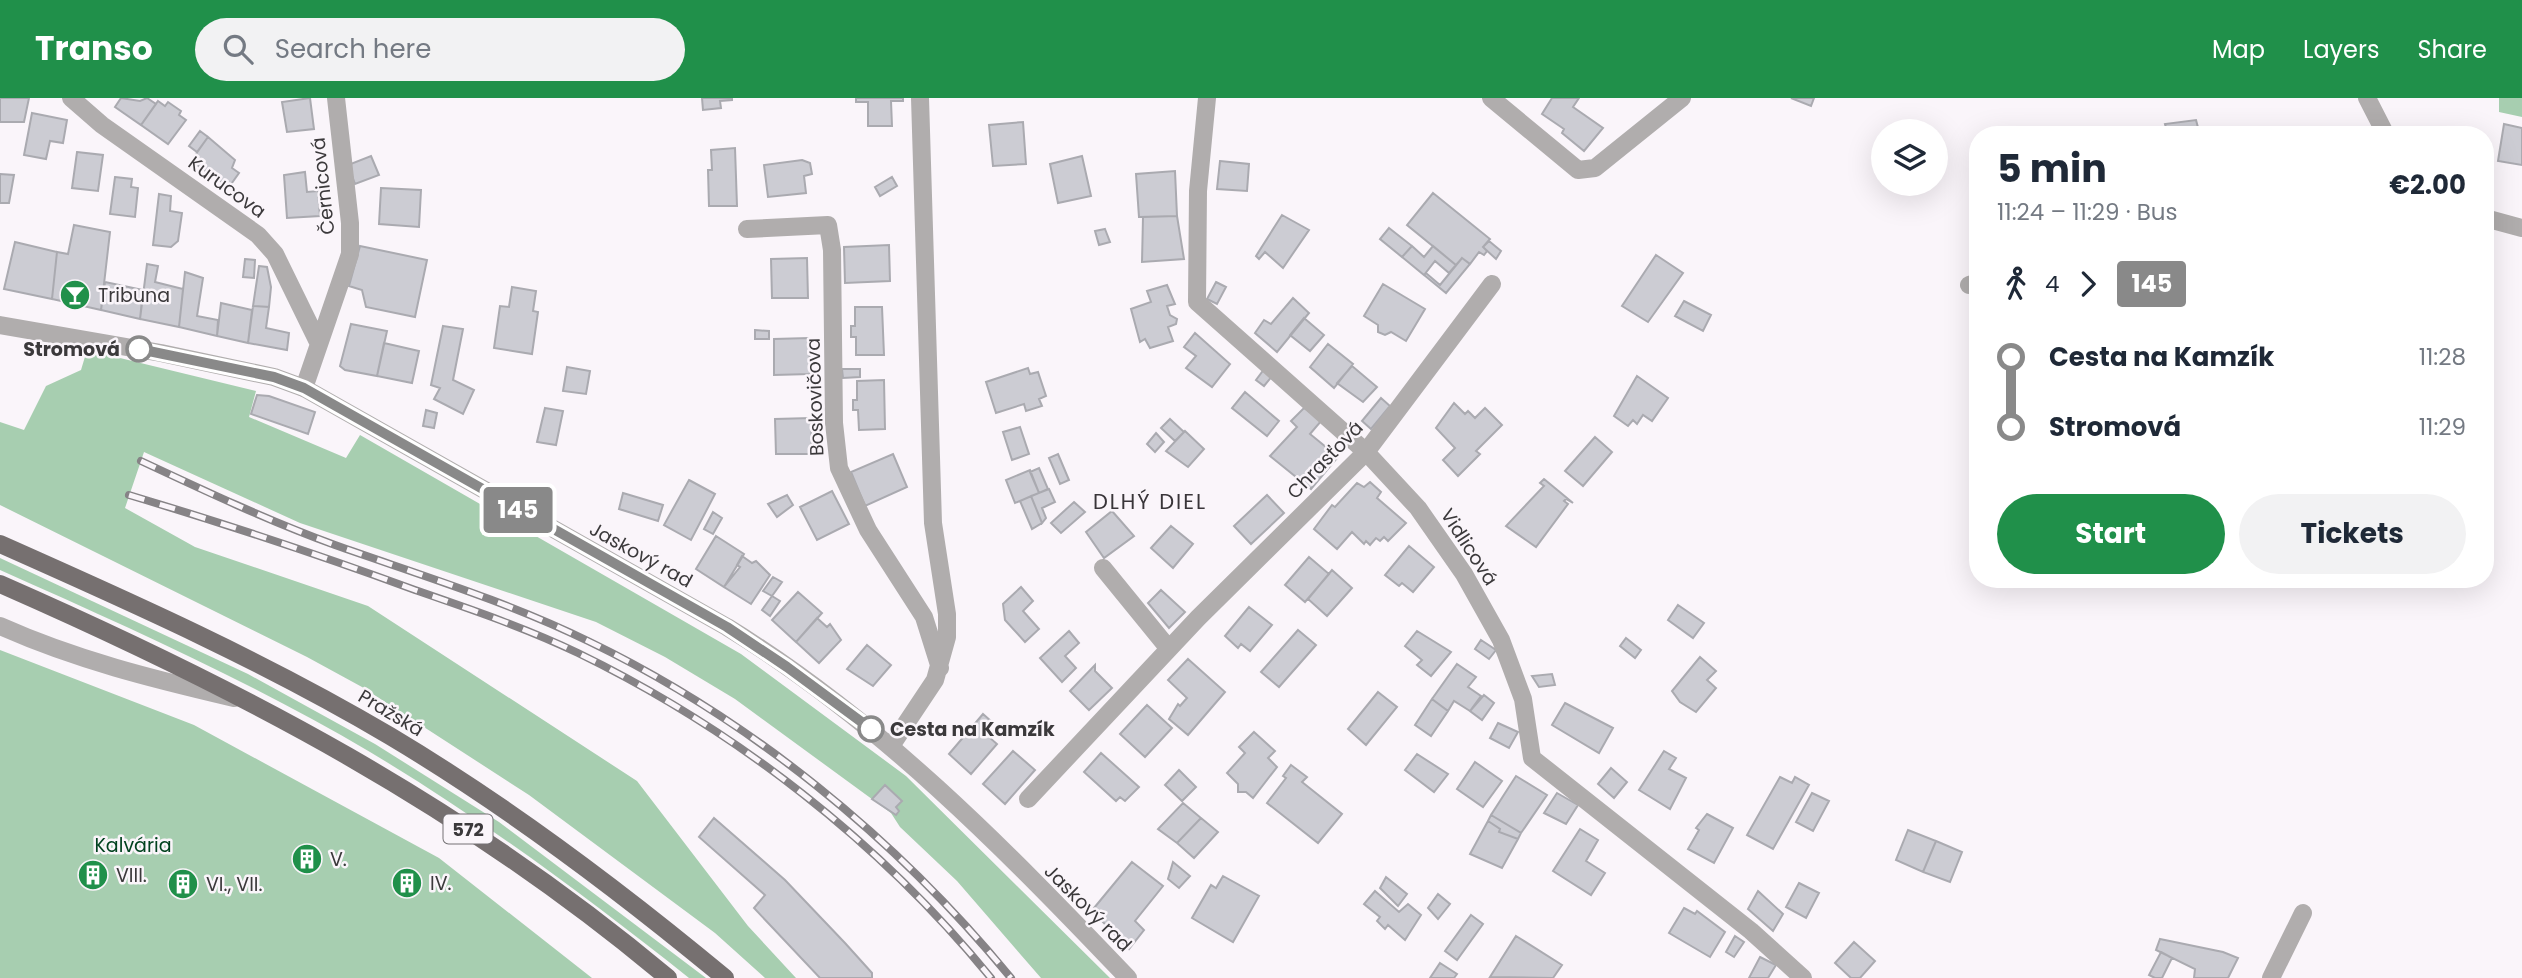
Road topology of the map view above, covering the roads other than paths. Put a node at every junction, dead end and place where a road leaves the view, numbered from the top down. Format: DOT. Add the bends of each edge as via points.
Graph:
graph roads {
  1 [pos="71,98"];
  2 [pos="336,98"];
  3 [pos="919,98"];
  4 [pos="1207,98"];
  5 [pos="1491,98"];
  6 [pos="1682,98"];
  7 [pos="2367,98"];
  8 [pos="2381,126"];
  9 [pos="2494,220"];
  10 [pos="2522,228"];
  11 [pos="747,229"];
  12 [pos="1492,284"];
  13 [pos="0,326"];
  14 [pos="318,344"];
  15 [pos="304,388"];
  16 [pos="1366,452"];
  17 [pos="0,536"];
  18 [pos="0,544"];
  19 [pos="19,552"];
  20 [pos="1104,568"];
  21 [pos="0,584"];
  22 [pos="0,626"];
  23 [pos="1169,649"];
  24 [pos="940,668"];
  25 [pos="253,702"];
  26 [pos="891,746"];
  27 [pos="1028,799"];
  28 [pos="2303,913"];
  29 [pos="668,978"];
  30 [pos="725,978"];
  31 [pos="1128,978"];
  32 [pos="1803,978"];
  33 [pos="2271,978"];
  1 -- 14 [label="street, Kurucova" via="258,235 275,254"];
  2 -- 14 [label="street, Černicová" via="350,254"];
  3 -- 24 [label="street" via="933,523 947,614"];
  4 -- 16 [label="street, Vidlicová" via="1198,191 1197,302"];
  5 -- 6 [label="street" via="1578,170 1595,168"];
  7 -- 8 [label="street"];
  9 -- 10 [label="street"];
  11 -- 24 [label="street, Boskovičova" via="828,225 839,468 868,530 924,617"];
  12 -- 16 [label="street, Chrasťová"];
  13 -- 15 [label="street, Jaskový rad" via="160,353 274,377"];
  14 -- 15 [label="street, Černicová"];
  15 -- 26 [label="street, Jaskový rad" via="727,627"];
  16 -- 23 [label="street, Chrasťová"];
  16 -- 32 [label="street, Vidlicová" via="1419,508 1501,640 1522,699 1532,758"];
  17 -- 19 [label="street"];
  18 -- 19 [label="main road, Pražská / 572"];
  19 -- 30 [label="main road, Pražská / 572" via="270,669 391,737 548,839"];
  20 -- 23 [label="street"];
  21 -- 25 [label="main road, 572"];
  22 -- 25 [label="street" via="125,673"];
  23 -- 27 [label="street, Chrasťová"];
  24 -- 26 [label="street" via="920,707"];
  25 -- 29 [label="main road, 572" via="436,808 583,910"];
  26 -- 31 [label="street, Jaskový rad"];
  28 -- 33 [label="street"];
}
